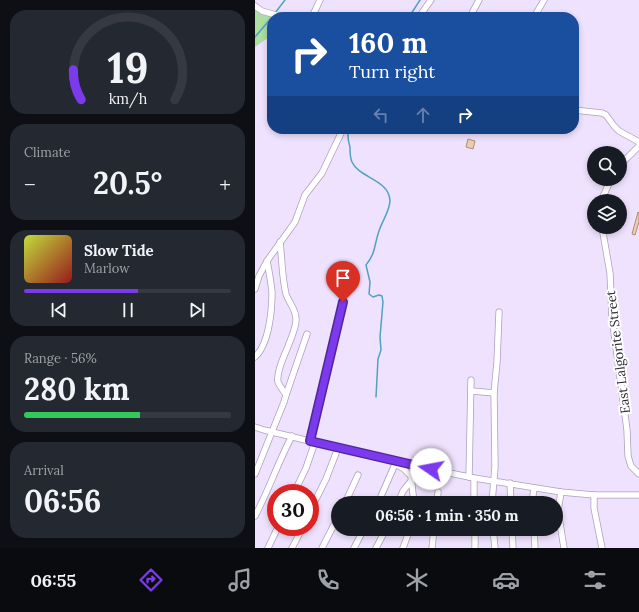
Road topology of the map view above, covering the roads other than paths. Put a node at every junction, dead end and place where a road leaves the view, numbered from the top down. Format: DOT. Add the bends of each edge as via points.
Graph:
graph roads {
  1 [pos="320,0"];
  2 [pos="431,0"];
  3 [pos="479,0"];
  4 [pos="544,0"];
  5 [pos="255,6"];
  6 [pos="267,12"];
  7 [pos="314,12"];
  8 [pos="423,12"];
  9 [pos="473,12"];
  10 [pos="537,12"];
  11 [pos="579,110"];
  12 [pos="341,134"];
  13 [pos="639,142"];
  14 [pos="639,146"];
  15 [pos="627,158"];
  16 [pos="603,234"];
  17 [pos="280,242"];
  18 [pos="267,261"];
  19 [pos="255,289"];
  20 [pos="343,302"];
  21 [pos="499,312"];
  22 [pos="307,334"];
  23 [pos="255,357"];
  24 [pos="471,380"];
  25 [pos="472,391"];
  26 [pos="494,393"];
  27 [pos="286,395"];
  28 [pos="255,427"];
  29 [pos="271,432"];
  30 [pos="292,436"];
  31 [pos="313,442"];
  32 [pos="338,448"];
  33 [pos="395,463"];
  34 [pos="255,474"];
  35 [pos="639,474"];
  36 [pos="358,475"];
  37 [pos="472,478"];
  38 [pos="411,481"];
  39 [pos="493,481"];
  40 [pos="509,483"];
  41 [pos="298,484"];
  42 [pos="534,488"];
  43 [pos="438,492"];
  44 [pos="561,492"];
  45 [pos="319,493"];
  46 [pos="594,495"];
  47 [pos="639,495"];
  48 [pos="348,496"];
  49 [pos="381,496"];
  50 [pos="401,496"];
  51 [pos="413,496"];
  52 [pos="438,496"];
  53 [pos="473,496"];
  54 [pos="492,496"];
  55 [pos="510,496"];
  56 [pos="533,496"];
  57 [pos="255,516"];
  58 [pos="331,531"];
  59 [pos="274,536"];
  60 [pos="298,536"];
  61 [pos="360,536"];
  62 [pos="382,536"];
  63 [pos="407,536"];
  64 [pos="433,536"];
  65 [pos="475,536"];
  66 [pos="494,536"];
  67 [pos="512,536"];
  68 [pos="534,536"];
  69 [pos="268,548"];
  70 [pos="292,548"];
  71 [pos="322,548"];
  72 [pos="354,548"];
  73 [pos="376,548"];
  74 [pos="403,548"];
  75 [pos="432,548"];
  76 [pos="475,548"];
  77 [pos="495,548"];
  78 [pos="513,548"];
  79 [pos="535,548"];
  80 [pos="564,548"];
  81 [pos="602,548"];
  1 -- 7 [label="street"];
  2 -- 8 [label="street"];
  3 -- 9 [label="street"];
  4 -- 10 [label="street"];
  5 -- 6 [label="street"];
  11 -- 13 [label="street" via="601,112 619,131"];
  12 -- 17 [label="street" via="322,172 305,194 295,222"];
  14 -- 15 [label="street"];
  16 -- 35 [label="street, East Lalgorite Street" via="610,273 612,317 628,456 631,466"];
  17 -- 18 [label="street"];
  17 -- 27 [label="street" via="285,288 296,318 278,379"];
  18 -- 19 [label="street"];
  18 -- 23 [label="street" via="272,291 270,318 263,346"];
  20 -- 31 [label="street"];
  21 -- 26 [label="street"];
  22 -- 27 [label="street"];
  24 -- 25 [label="street"];
  25 -- 26 [label="street"];
  25 -- 37 [label="street"];
  26 -- 39 [label="street" via="496,448"];
  27 -- 29 [label="street"];
  28 -- 29 [label="street"];
  29 -- 30 [label="street"];
  29 -- 34 [label="street"];
  30 -- 31 [label="street"];
  30 -- 57 [label="street"];
  31 -- 32 [label="street"];
  31 -- 41 [label="street"];
  32 -- 33 [label="street"];
  32 -- 45 [label="street"];
  33 -- 37 [label="street"];
  33 -- 38 [label="street" via="409,472"];
  33 -- 49 [label="street"];
  36 -- 48 [label="street"];
  37 -- 39 [label="street"];
  37 -- 53 [label="street"];
  38 -- 50 [label="street"];
  38 -- 51 [label="street"];
  39 -- 40 [label="street"];
  39 -- 54 [label="street"];
  40 -- 42 [label="street"];
  40 -- 55 [label="street"];
  42 -- 44 [label="street"];
  42 -- 56 [label="street"];
  43 -- 52 [label="street"];
  44 -- 46 [label="street"];
  44 -- 80 [label="street" via="558,511"];
  46 -- 47 [label="street"];
  46 -- 81 [label="street"];
  58 -- 71 [label="street"];
  59 -- 69 [label="street"];
  60 -- 70 [label="street"];
  61 -- 72 [label="street"];
  62 -- 73 [label="street"];
  63 -- 74 [label="street"];
  64 -- 75 [label="street"];
  65 -- 76 [label="street"];
  66 -- 77 [label="street"];
  67 -- 78 [label="street"];
  68 -- 79 [label="street"];
}
